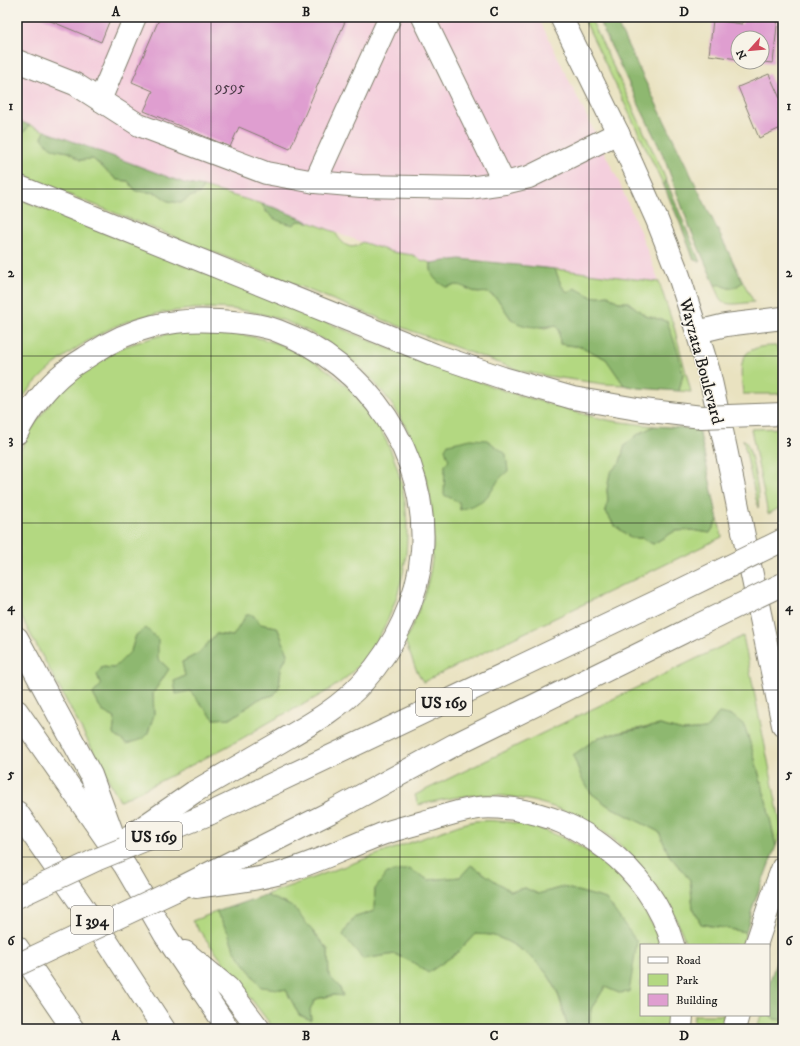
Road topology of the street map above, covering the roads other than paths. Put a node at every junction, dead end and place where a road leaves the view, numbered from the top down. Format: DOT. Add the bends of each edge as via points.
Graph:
graph roads {
  1 [pos="135,17"];
  2 [pos="390,17"];
  3 [pos="423,17"];
  4 [pos="561,17"];
  5 [pos="17,61"];
  6 [pos="100,100"];
  7 [pos="618,133"];
  8 [pos="315,182"];
  9 [pos="504,183"];
  10 [pos="17,186"];
  11 [pos="783,318"];
  12 [pos="697,332"];
  13 [pos="783,414"];
  14 [pos="17,433"];
  15 [pos="783,540"];
  16 [pos="783,584"];
  17 [pos="17,638"];
  18 [pos="17,710"];
  19 [pos="783,724"];
  20 [pos="17,812"];
  21 [pos="98,859"];
  22 [pos="125,866"];
  23 [pos="783,867"];
  24 [pos="176,890"];
  25 [pos="17,897"];
  26 [pos="165,935"];
  27 [pos="758,938"];
  28 [pos="674,944"];
  29 [pos="17,947"];
  30 [pos="17,965"];
  31 [pos="682,1016"];
  32 [pos="738,1016"];
  33 [pos="73,1029"];
  34 [pos="164,1029"];
  35 [pos="228,1029"];
  36 [pos="259,1029"];
  37 [pos="681,1029"];
  38 [pos="734,1029"];
  1 -- 6 [label="main road"];
  2 -- 8 [label="main road"];
  3 -- 9 [label="main road"];
  4 -- 7 [label="main road, Wayzata Boulevard"];
  5 -- 6 [label="main road" via="75,84"];
  6 -- 8 [label="main road" via="139,125 266,172"];
  7 -- 9 [label="main road" via="529,177"];
  7 -- 12 [label="main road, Wayzata Boulevard" via="657,220"];
  8 -- 9 [label="main road" via="360,186 468,188"];
  10 -- 13 [label="main road, bridge" via="435,355 503,378 573,398 643,410 702,416"];
  11 -- 12 [label="main road" via="726,325"];
  12 -- 19 [label="main road, Wayzata Boulevard" via="726,448"];
  14 -- 21 [label="main road, bridge" via="33,407 66,371 107,344 151,326 180,321 229,321 277,330 319,350 338,363 371,396 386,416 398,436 416,484 422,528 422,551 412,599 390,646 363,682 342,703 317,720 194,792"];
  15 -- 21 [label="main road, US 169, bridge" via="209,814"];
  16 -- 24 [label="main road, US 169, bridge" via="454,745 333,811"];
  17 -- 22 [label="main road" via="91,775"];
  18 -- 22 [label="main road"];
  20 -- 34 [label="main road, I 394"];
  21 -- 25 [label="main road, US 169, bridge"];
  22 -- 26 [label="main road"];
  23 -- 27 [label="main road"];
  24 -- 28 [label="main road" via="278,873 385,833 449,814 478,808 503,808 528,811 576,828 620,860 641,883 656,905"];
  24 -- 30 [label="main road, US 169, bridge"];
  26 -- 35 [label="main road"];
  26 -- 36 [label="main road" via="228,988"];
  29 -- 33 [label="main road"];
  31 -- 37 [label="main road"];
  32 -- 38 [label="main road"];
}
